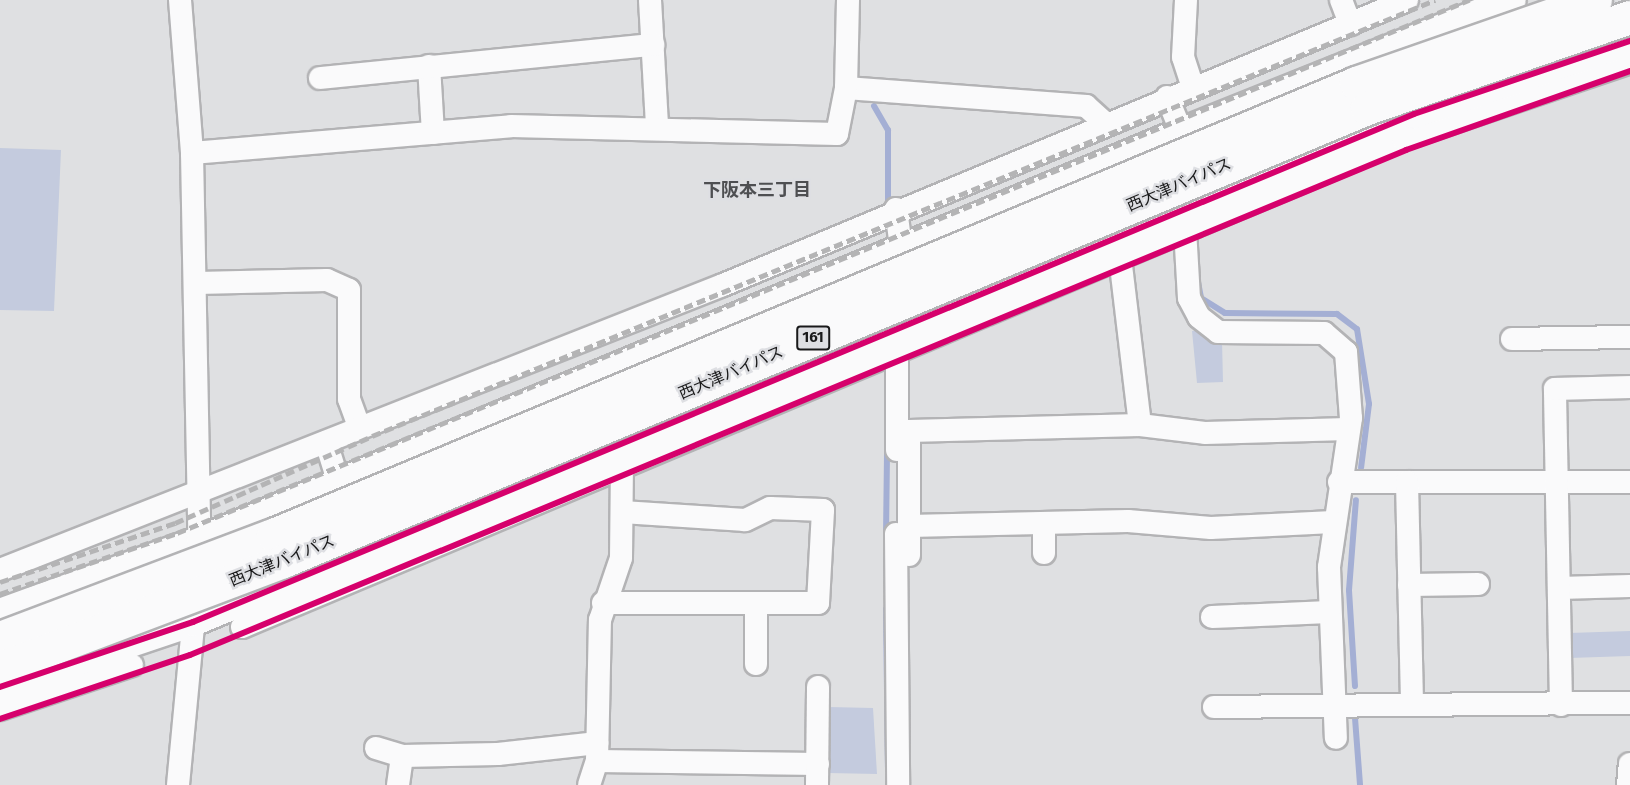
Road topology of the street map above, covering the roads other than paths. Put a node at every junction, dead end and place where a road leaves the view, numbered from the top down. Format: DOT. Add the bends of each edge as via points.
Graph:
graph roads {
  1 [pos="180,0"];
  2 [pos="650,0"];
  3 [pos="848,0"];
  4 [pos="1186,0"];
  5 [pos="1341,0"];
  6 [pos="1407,0"];
  7 [pos="1512,0"];
  8 [pos="1595,0"];
  9 [pos="1630,17"];
  10 [pos="1350,24"];
  11 [pos="1630,41"];
  12 [pos="653,45"];
  13 [pos="1630,63"];
  14 [pos="429,66"];
  15 [pos="320,78"];
  16 [pos="1193,87"];
  17 [pos="846,88"];
  18 [pos="1167,97"];
  19 [pos="1105,123"];
  20 [pos="657,127"];
  21 [pos="1182,132"];
  22 [pos="433,133"];
  23 [pos="192,153"];
  24 [pos="1213,206"];
  25 [pos="896,209"];
  26 [pos="1185,230"];
  27 [pos="897,252"];
  28 [pos="1120,257"];
  29 [pos="197,283"];
  30 [pos="931,323"];
  31 [pos="1630,337"];
  32 [pos="1512,339"];
  33 [pos="897,349"];
  34 [pos="1630,387"];
  35 [pos="1140,425"];
  36 [pos="360,429"];
  37 [pos="1348,429"];
  38 [pos="326,442"];
  39 [pos="622,467"];
  40 [pos="1340,482"];
  41 [pos="1407,482"];
  42 [pos="1630,482"];
  43 [pos="338,484"];
  44 [pos="1557,484"];
  45 [pos="198,492"];
  46 [pos="622,512"];
  47 [pos="1333,522"];
  48 [pos="1044,523"];
  49 [pos="909,526"];
  50 [pos="434,533"];
  51 [pos="201,540"];
  52 [pos="1044,553"];
  53 [pos="909,555"];
  54 [pos="368,561"];
  55 [pos="0,570"];
  56 [pos="1478,584"];
  57 [pos="1409,585"];
  58 [pos="1630,586"];
  59 [pos="1559,588"];
  60 [pos="281,598"];
  61 [pos="603,603"];
  62 [pos="756,603"];
  63 [pos="1329,612"];
  64 [pos="0,613"];
  65 [pos="1212,617"];
  66 [pos="193,622"];
  67 [pos="242,627"];
  68 [pos="0,638"];
  69 [pos="132,664"];
  70 [pos="756,664"];
  71 [pos="0,668"];
  72 [pos="0,687"];
  73 [pos="818,687"];
  74 [pos="45,690"];
  75 [pos="1336,703"];
  76 [pos="1412,703"];
  77 [pos="1630,703"];
  78 [pos="1561,705"];
  79 [pos="1214,707"];
  80 [pos="0,709"];
  81 [pos="1336,738"];
  82 [pos="376,748"];
  83 [pos="597,752"];
  84 [pos="402,756"];
  85 [pos="1630,764"];
  86 [pos="818,774"];
  87 [pos="178,785"];
  88 [pos="398,785"];
  89 [pos="590,785"];
  90 [pos="898,785"];
  91 [pos="1628,785"];
  1 -- 23 [label="street"];
  2 -- 12 [label="street"];
  3 -- 17 [label="street"];
  4 -- 16 [label="street" via="1183,57"];
  5 -- 10 [label="street"];
  6 -- 10 [label="street"];
  7 -- 21 [label="street"];
  8 -- 68 [label="highway, 西大津バイパス / 161, bridge" via="1356,83 273,535"];
  9 -- 71 [label="highway, 西大津バイパス / 161, bridge" via="1367,108 283,561"];
  10 -- 16 [label="street"];
  11 -- 24 [label="street" via="1414,114"];
  12 -- 14 [label="street"];
  12 -- 20 [label="street"];
  13 -- 24 [label="street"];
  14 -- 15 [label="street"];
  14 -- 22 [label="street"];
  16 -- 18 [label="street"];
  17 -- 19 [label="street" via="1086,106"];
  17 -- 20 [label="street" via="837,134"];
  18 -- 19 [label="street"];
  18 -- 21 [label="street"];
  19 -- 25 [label="street"];
  20 -- 22 [label="street" via="605,131 511,126"];
  21 -- 24 [label="street"];
  21 -- 27 [label="street"];
  22 -- 23 [label="street"];
  23 -- 29 [label="street"];
  24 -- 26 [label="street"];
  24 -- 30 [label="street"];
  25 -- 27 [label="street"];
  25 -- 36 [label="street" via="723,285"];
  26 -- 28 [label="street"];
  26 -- 37 [label="street" via="1189,298 1199,317 1218,332 1324,333 1346,352"];
  27 -- 30 [label="street"];
  27 -- 43 [label="street"];
  28 -- 30 [label="street"];
  28 -- 35 [label="street"];
  29 -- 36 [label="street" via="327,280 349,290 349,399"];
  29 -- 45 [label="street"];
  30 -- 33 [label="street"];
  30 -- 50 [label="street"];
  31 -- 32 [label="street"];
  33 -- 39 [label="street"];
  33 -- 90 [label="street"];
  34 -- 44 [label="street" via="1555,388"];
  35 -- 37 [label="street" via="1205,433"];
  35 -- 49 [label="street" via="909,431"];
  36 -- 38 [label="street"];
  37 -- 40 [label="street"];
  38 -- 43 [label="street"];
  38 -- 45 [label="street"];
  39 -- 46 [label="street"];
  39 -- 50 [label="street"];
  40 -- 41 [label="street"];
  40 -- 47 [label="street"];
  41 -- 44 [label="street"];
  41 -- 57 [label="street"];
  42 -- 44 [label="street"];
  43 -- 51 [label="street"];
  43 -- 54 [label="street"];
  44 -- 59 [label="street"];
  45 -- 51 [label="street"];
  45 -- 55 [label="street"];
  46 -- 61 [label="street" via="621,558"];
  46 -- 62 [label="street" via="745,520 770,508 823,510 818,603"];
  47 -- 48 [label="street" via="1211,528 1128,521"];
  47 -- 63 [label="street"];
  48 -- 49 [label="street"];
  48 -- 52 [label="street"];
  49 -- 53 [label="street"];
  50 -- 54 [label="street"];
  51 -- 64 [label="street"];
  51 -- 66 [label="street"];
  54 -- 60 [label="street"];
  56 -- 57 [label="street"];
  57 -- 76 [label="street"];
  58 -- 59 [label="street"];
  59 -- 78 [label="street"];
  60 -- 66 [label="street"];
  60 -- 67 [label="street"];
  61 -- 62 [label="street"];
  61 -- 83 [label="street"];
  62 -- 70 [label="street"];
  63 -- 65 [label="street"];
  63 -- 75 [label="street"];
  66 -- 74 [label="street"];
  66 -- 87 [label="street"];
  69 -- 74 [label="street"];
  72 -- 74 [label="street"];
  73 -- 86 [label="street"];
  74 -- 80 [label="street"];
  75 -- 76 [label="street"];
  75 -- 79 [label="street"];
  75 -- 81 [label="street"];
  76 -- 78 [label="street"];
  77 -- 78 [label="street"];
  82 -- 84 [label="street"];
  83 -- 84 [label="street"];
  83 -- 86 [label="street"];
  83 -- 89 [label="street"];
  84 -- 88 [label="street"];
  85 -- 91 [label="street"];
}
